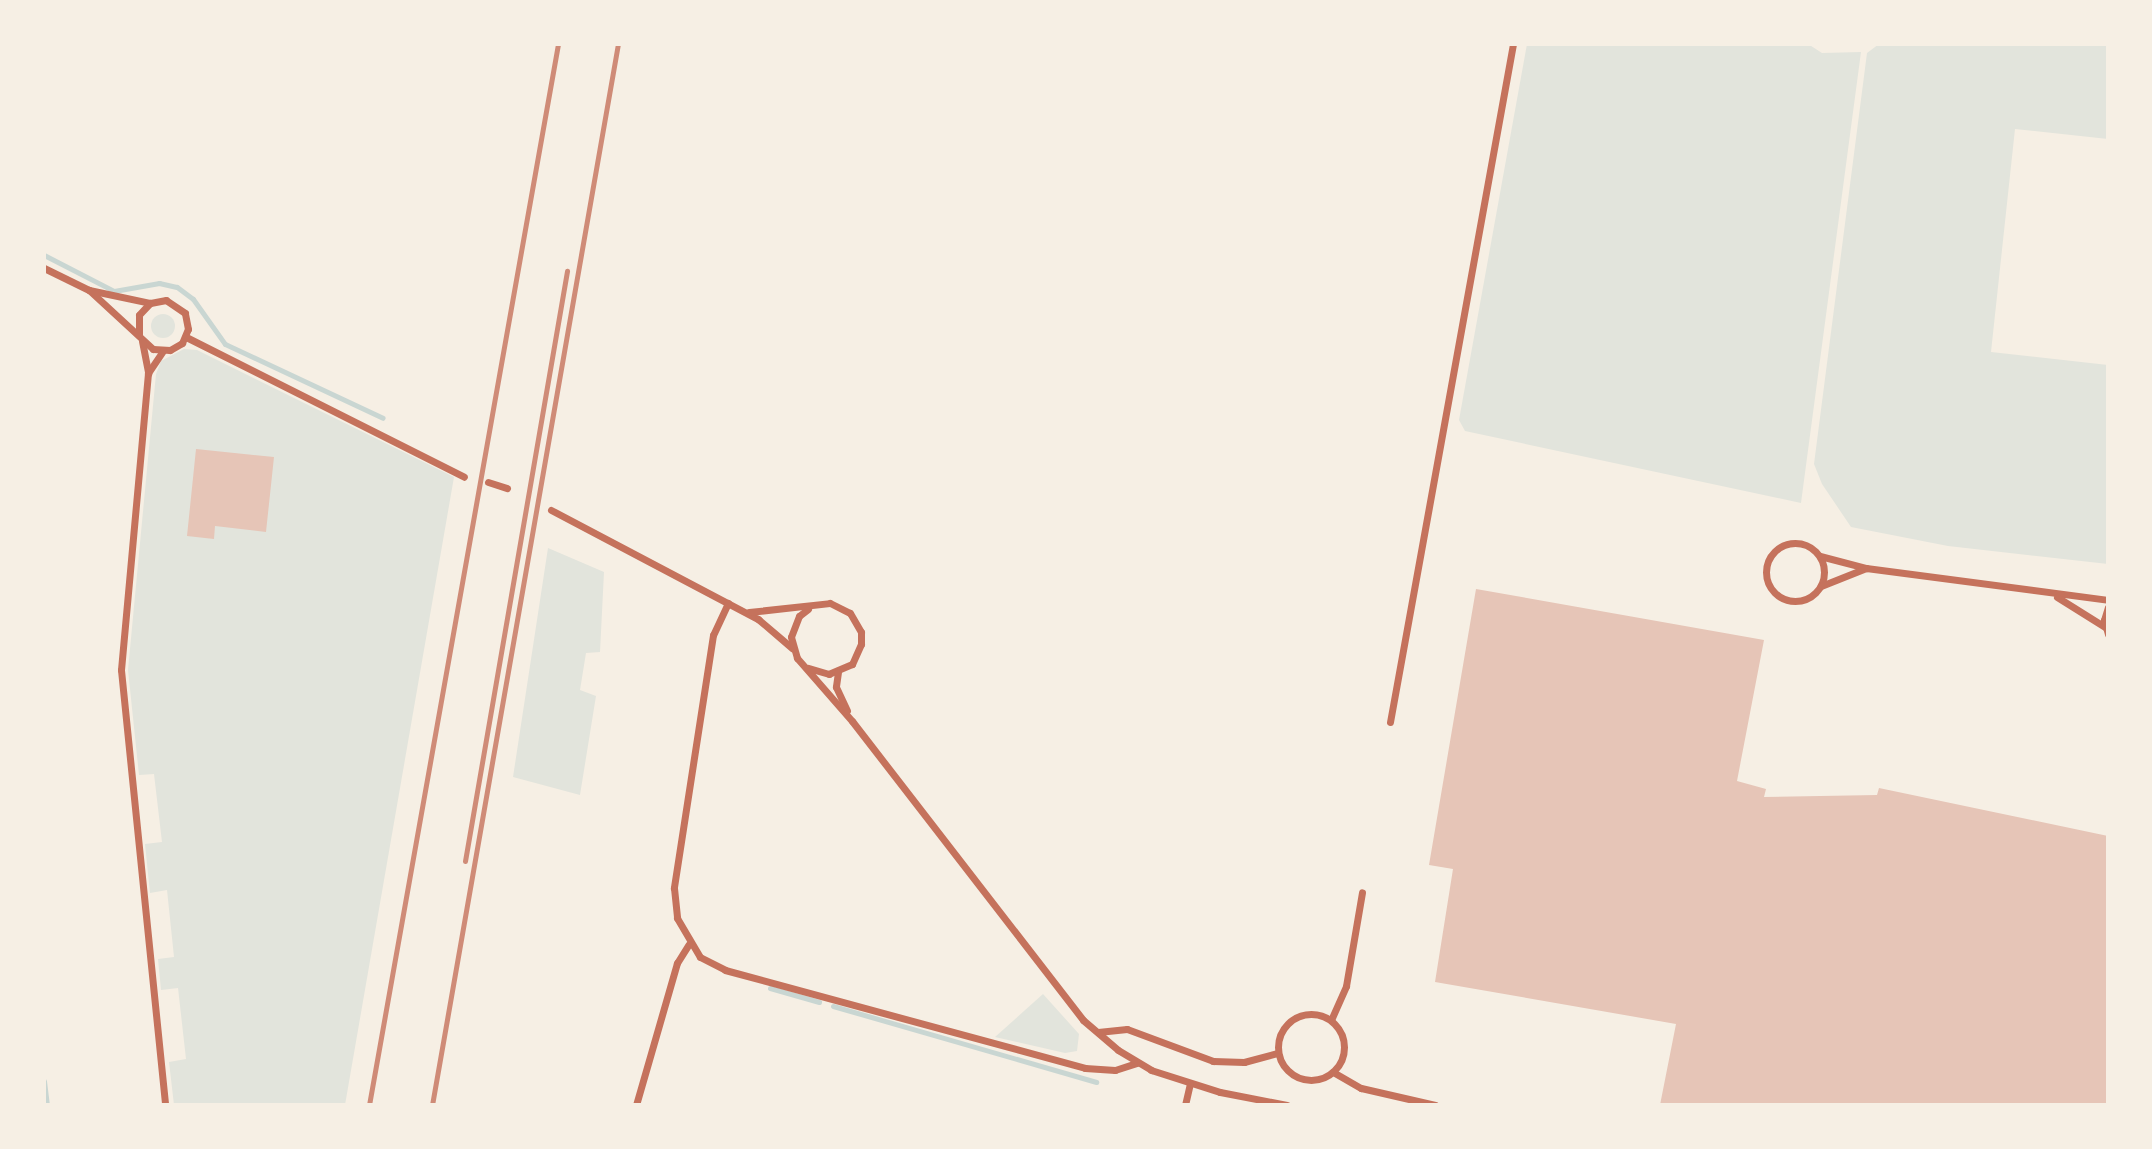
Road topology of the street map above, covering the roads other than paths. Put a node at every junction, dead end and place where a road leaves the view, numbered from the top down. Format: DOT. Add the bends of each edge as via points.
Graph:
graph roads {
  1 [pos="1513,44"];
  2 [pos="44,268"];
  3 [pos="89,290"];
  4 [pos="150,303"];
  5 [pos="186,337"];
  6 [pos="141,338"];
  7 [pos="163,351"];
  8 [pos="148,373"];
  9 [pos="464,477"];
  10 [pos="488,482"];
  11 [pos="508,488"];
  12 [pos="551,510"];
  13 [pos="1820,556"];
  14 [pos="1866,568"];
  15 [pos="1821,586"];
  16 [pos="2057,597"];
  17 [pos="2108,600"];
  18 [pos="728,603"];
  19 [pos="2108,607"];
  20 [pos="808,608"];
  21 [pos="745,612"];
  22 [pos="2107,631"];
  23 [pos="793,648"];
  24 [pos="805,667"];
  25 [pos="838,672"];
  26 [pos="852,721"];
  27 [pos="1390,722"];
  28 [pos="1362,892"];
  29 [pos="689,944"];
  30 [pos="1331,1020"];
  31 [pos="1098,1032"];
  32 [pos="1279,1053"];
  33 [pos="1137,1063"];
  34 [pos="1333,1072"];
  35 [pos="1190,1084"];
  36 [pos="165,1105"];
  37 [pos="636,1105"];
  38 [pos="1185,1105"];
  39 [pos="1287,1105"];
  40 [pos="1435,1105"];
  1 -- 27 [label="street"];
  2 -- 3 [label="street"];
  3 -- 4 [label="street"];
  3 -- 6 [label="street"];
  4 -- 5 [label="street" via="166,300 180,307 188,321"];
  4 -- 6 [label="street" via="139,315"];
  5 -- 7 [label="street" via="177,347"];
  5 -- 9 [label="street"];
  6 -- 7 [label="street"];
  6 -- 8 [label="street"];
  7 -- 8 [label="street"];
  8 -- 36 [label="street" via="121,670"];
  10 -- 11 [label="street"];
  12 -- 18 [label="street"];
  13 -- 14 [label="street"];
  13 -- 15 [label="street" via="1825,571"];
  13 -- 15 [label="street" via="1809,546 1788,544 1769,558 1767,577 1775,593 1792,601 1809,598"];
  14 -- 15 [label="street"];
  14 -- 16 [label="street"];
  16 -- 17 [label="street"];
  16 -- 22 [label="street"];
  18 -- 21 [label="street"];
  18 -- 29 [label="street" via="713,635 674,888 677,918"];
  19 -- 22 [label="street"];
  20 -- 21 [label="street"];
  20 -- 23 [label="street" via="794,626"];
  20 -- 25 [label="street" via="830,603 850,612 857,621 858,654"];
  21 -- 23 [label="street"];
  23 -- 24 [label="street"];
  24 -- 25 [label="street" via="820,674"];
  24 -- 26 [label="street"];
  25 -- 26 [label="street" via="836,687"];
  26 -- 31 [label="street" via="1051,984"];
  28 -- 30 [label="street" via="1346,986"];
  29 -- 33 [label="street" via="700,957 725,970 1085,1069 1115,1070"];
  29 -- 37 [label="street" via="677,963"];
  30 -- 32 [label="street" via="1311,1013 1293,1019 1280,1034"];
  30 -- 34 [label="street" via="1345,1045"];
  31 -- 32 [label="street" via="1128,1029 1213,1061 1244,1062"];
  31 -- 33 [label="street"];
  32 -- 34 [label="street" via="1290,1073 1300,1078 1323,1078"];
  33 -- 35 [label="street"];
  34 -- 40 [label="street" via="1361,1088"];
  35 -- 38 [label="street"];
  35 -- 39 [label="street"];
}
